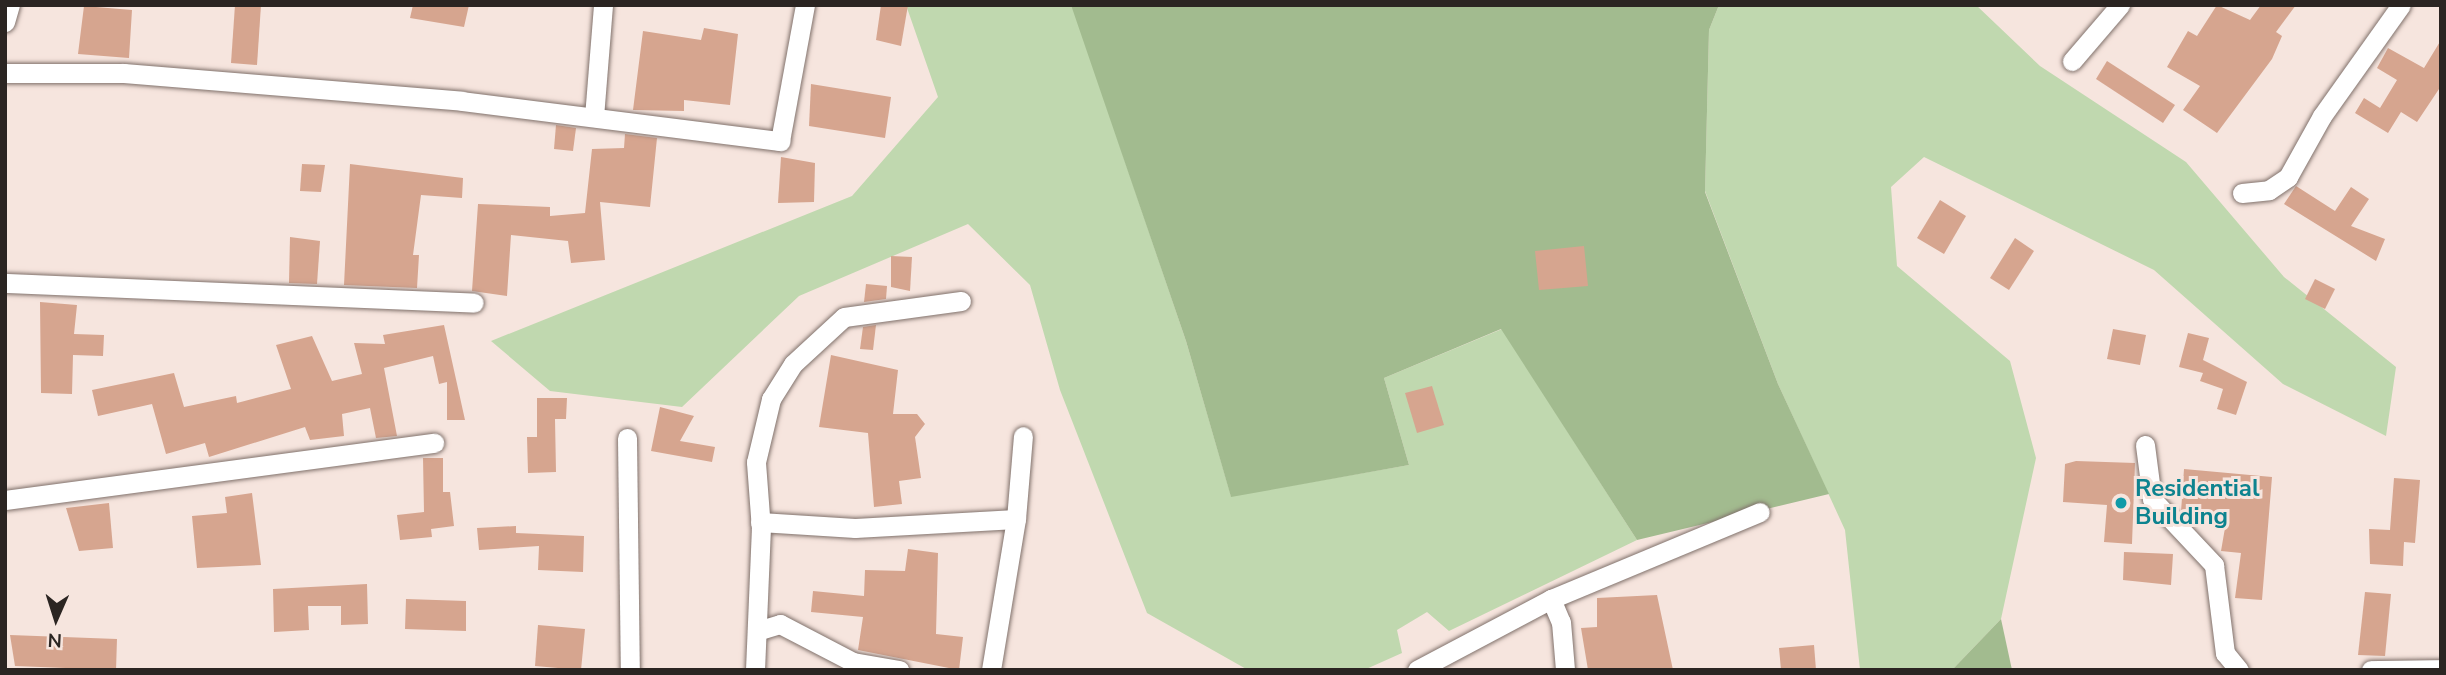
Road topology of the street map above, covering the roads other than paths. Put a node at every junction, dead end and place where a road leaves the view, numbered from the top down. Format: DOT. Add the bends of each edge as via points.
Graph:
graph roads {
  1 [pos="10,5"];
  2 [pos="603,5"];
  3 [pos="805,5"];
  4 [pos="2120,5"];
  5 [pos="2401,5"];
  6 [pos="5,22"];
  7 [pos="2071,61"];
  8 [pos="5,74"];
  9 [pos="594,117"];
  10 [pos="2242,193"];
  11 [pos="5,283"];
  12 [pos="961,301"];
  13 [pos="474,303"];
  14 [pos="1023,436"];
  15 [pos="627,438"];
  16 [pos="434,443"];
  17 [pos="2145,445"];
  18 [pos="5,500"];
  19 [pos="1760,512"];
  20 [pos="1016,519"];
  21 [pos="760,522"];
  22 [pos="1551,599"];
  23 [pos="757,631"];
  24 [pos="2441,669"];
  25 [pos="630,670"];
  26 [pos="755,670"];
  27 [pos="899,670"];
  28 [pos="991,670"];
  29 [pos="1417,670"];
  30 [pos="1565,670"];
  31 [pos="2239,670"];
  32 [pos="2371,670"];
  1 -- 6 [label="street"];
  2 -- 9 [label="street"];
  3 -- 9 [label="street" via="780,141"];
  4 -- 7 [label="street"];
  5 -- 10 [label="street" via="2322,116 2288,177 2269,190"];
  8 -- 9 [label="street" via="124,73"];
  11 -- 13 [label="street"];
  12 -- 21 [label="street" via="844,317 793,364 764,425 756,462"];
  14 -- 20 [label="street"];
  15 -- 25 [label="street"];
  16 -- 18 [label="street"];
  17 -- 31 [label="street" via="2152,499 2214,565 2225,653"];
  19 -- 22 [label="street"];
  20 -- 21 [label="street" via="855,528"];
  20 -- 28 [label="street"];
  21 -- 23 [label="street"];
  22 -- 29 [label="street"];
  22 -- 30 [label="street"];
  23 -- 26 [label="street"];
  23 -- 27 [label="street" via="779,624 853,662"];
  24 -- 32 [label="street"];
}
